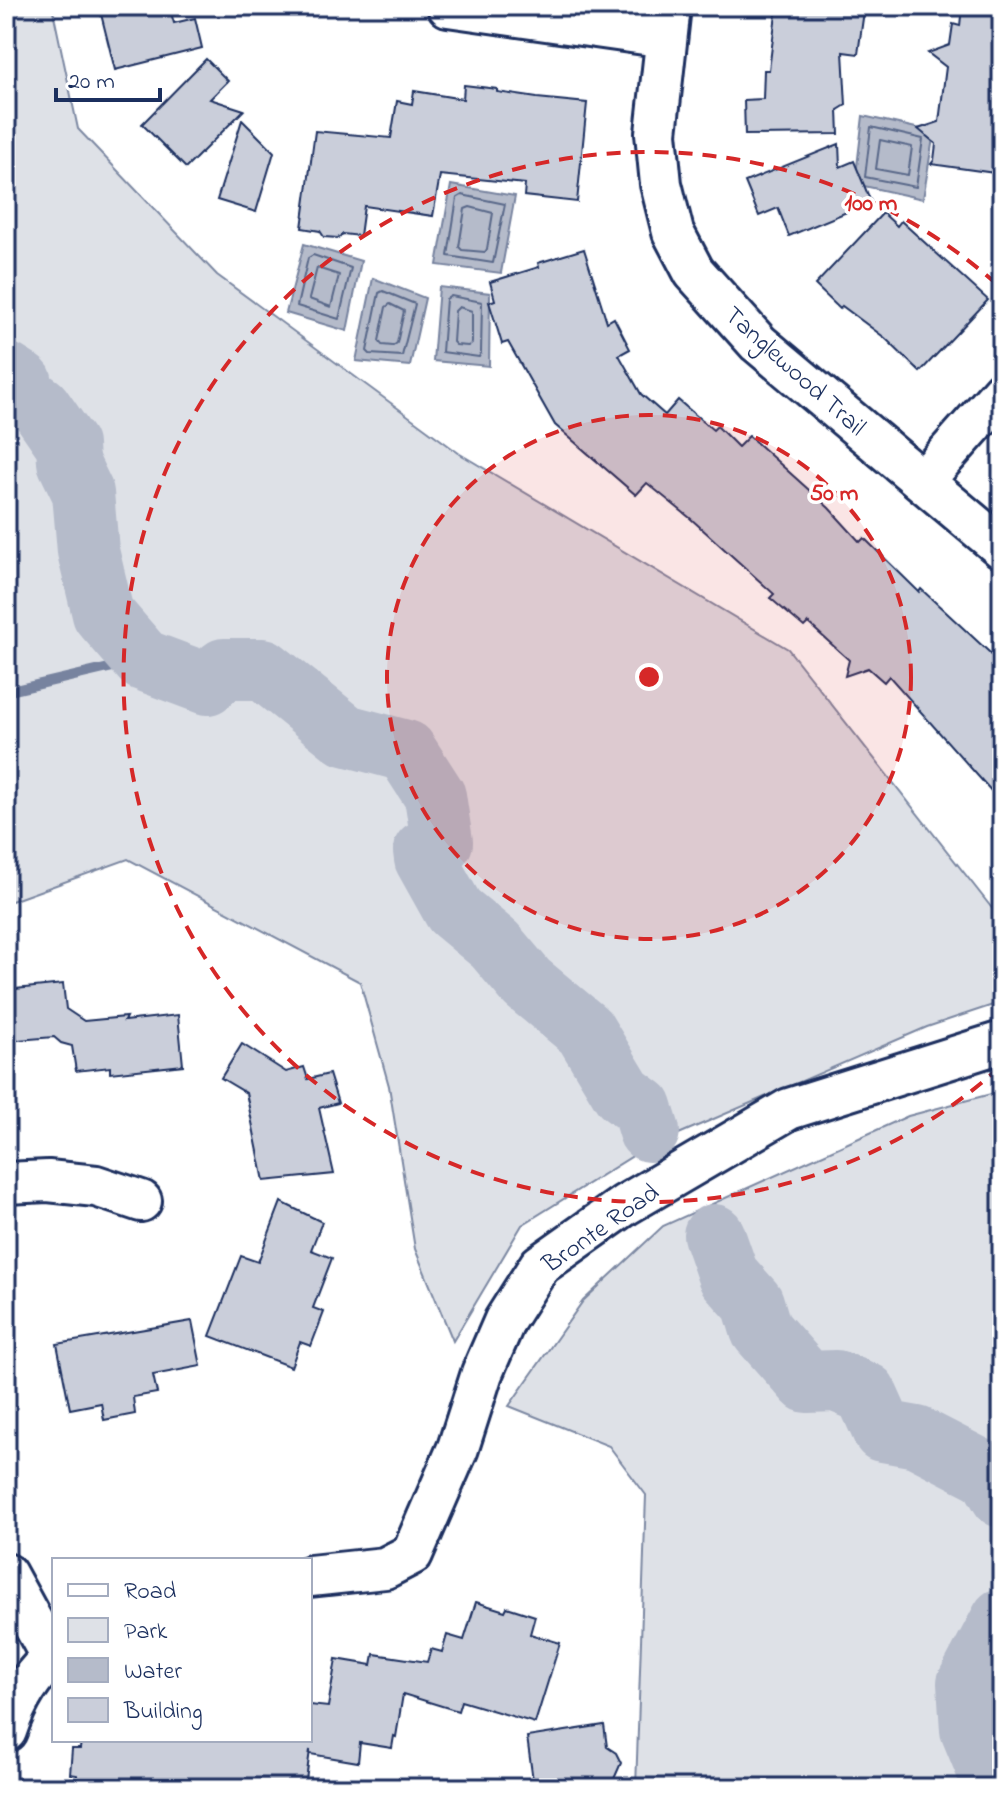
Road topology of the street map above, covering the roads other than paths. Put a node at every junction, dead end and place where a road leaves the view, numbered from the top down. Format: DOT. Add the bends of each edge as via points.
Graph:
graph roads {
  1 [pos="448,6"];
  2 [pos="668,21"];
  3 [pos="1002,392"];
  4 [pos="924,480"];
  5 [pos="1002,548"];
  6 [pos="1002,1042"];
  7 [pos="6,1183"];
  8 [pos="141,1201"];
  9 [pos="6,1574"];
  10 [pos="312,1576"];
  11 [pos="52,1655"];
  12 [pos="52,1658"];
  13 [pos="6,1731"];
  1 -- 2 [label="street"];
  2 -- 4 [label="street, Tanglewood Trail" via="656,133 661,184 673,232 694,272 758,343"];
  3 -- 4 [label="street"];
  4 -- 5 [label="street, Tanglewood Trail"];
  6 -- 10 [label="street, Bronte Road" via="789,1109 625,1205 540,1265 505,1320 412,1554 385,1568"];
  7 -- 8 [label="street" via="96,1186"];
  9 -- 11 [label="street"];
  12 -- 13 [label="street" via="28,1683"];
}
